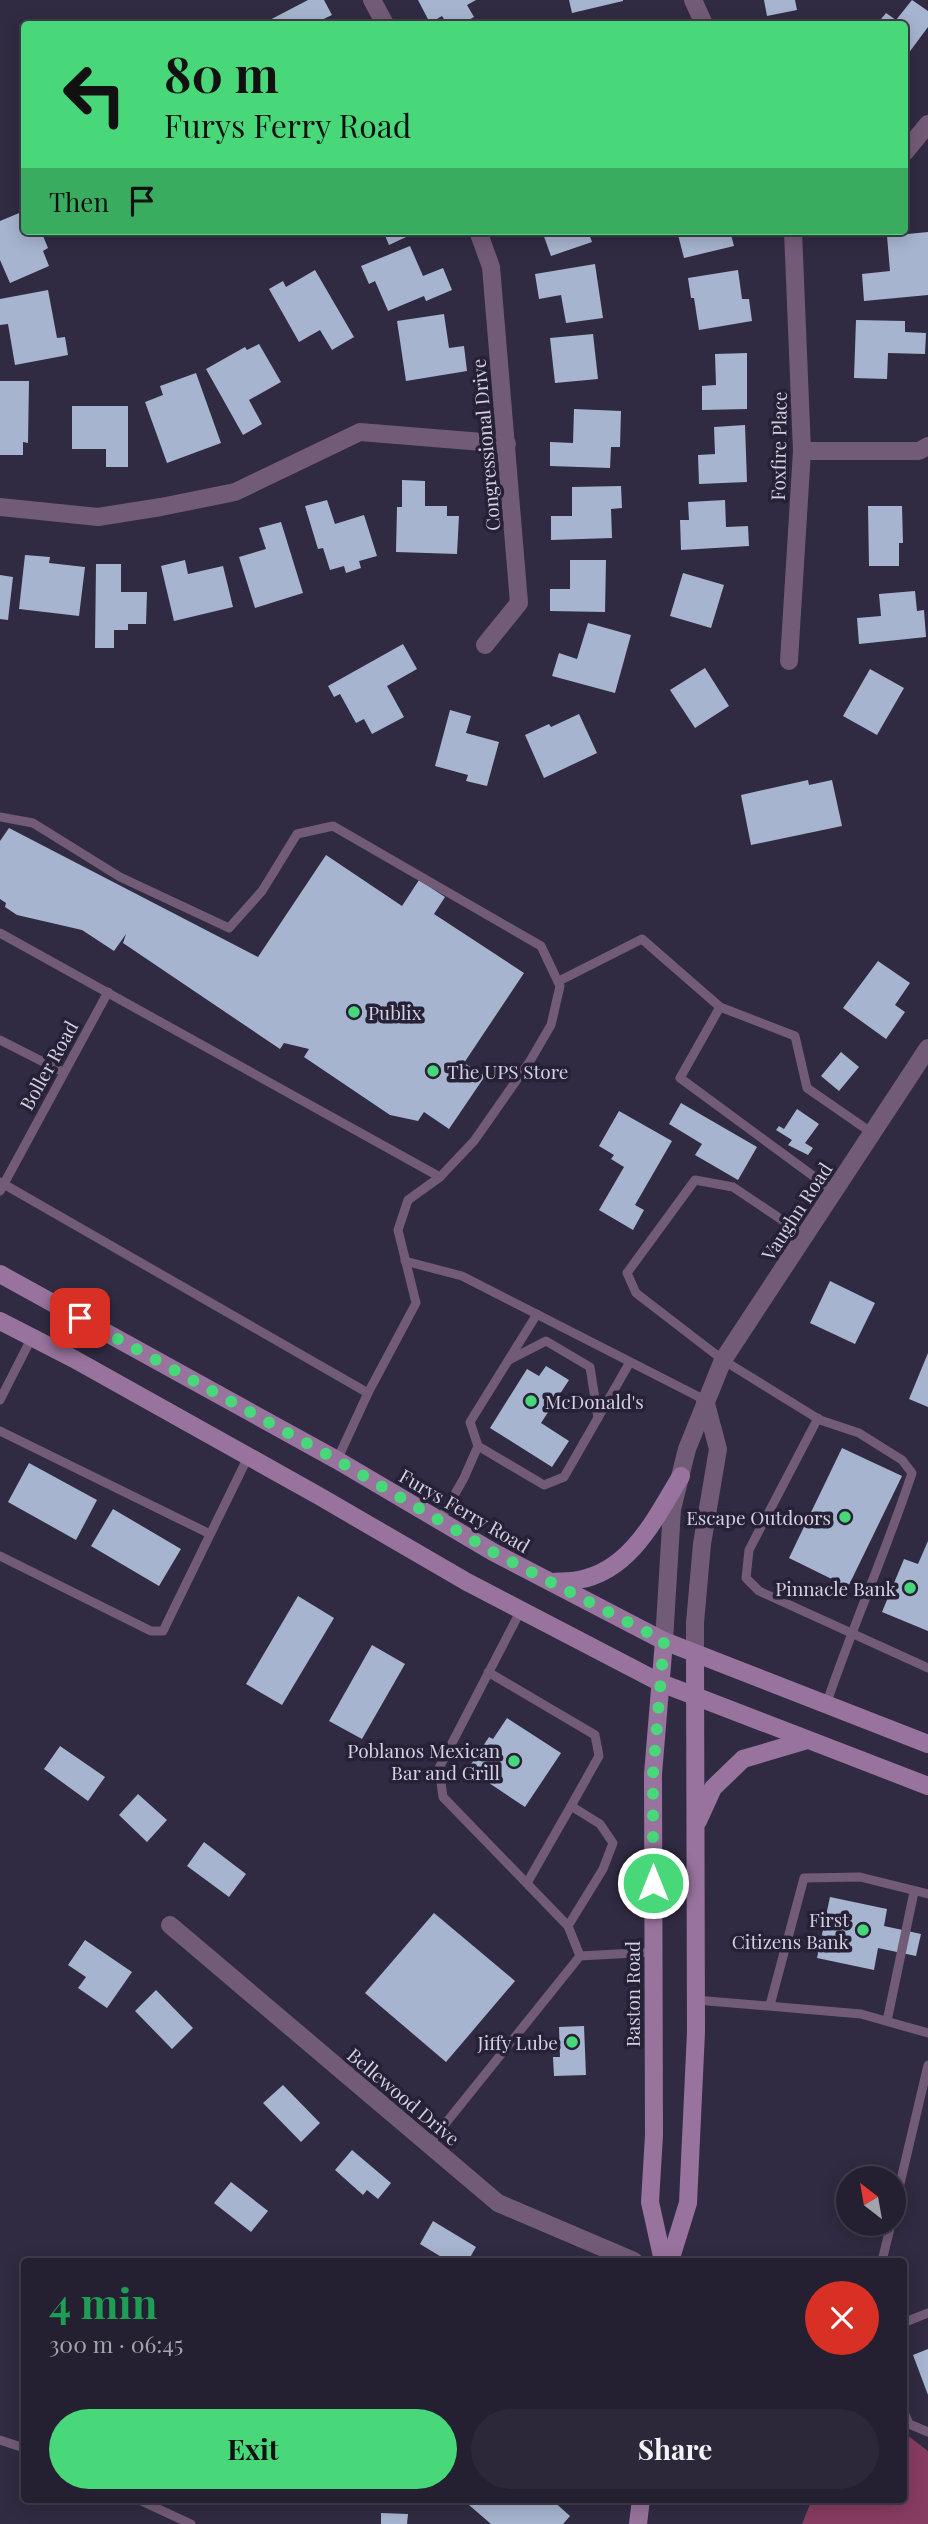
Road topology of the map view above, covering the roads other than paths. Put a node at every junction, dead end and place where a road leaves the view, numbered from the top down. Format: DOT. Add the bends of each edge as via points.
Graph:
graph roads {
  1 [pos="372,0"];
  2 [pos="693,0"];
  3 [pos="383,21"];
  4 [pos="703,21"];
  5 [pos="928,124"];
  6 [pos="908,148"];
  7 [pos="479,235"];
  8 [pos="793,235"];
  9 [pos="507,444"];
  10 [pos="928,446"];
  11 [pos="802,451"];
  12 [pos="0,507"];
  13 [pos="485,645"];
  14 [pos="789,661"];
  15 [pos="0,817"];
  16 [pos="0,933"];
  17 [pos="559,981"];
  18 [pos="108,992"];
  19 [pos="720,1007"];
  20 [pos="0,1040"];
  21 [pos="928,1048"];
  22 [pos="63,1072"];
  23 [pos="872,1133"];
  24 [pos="440,1177"];
  25 [pos="1,1186"];
  26 [pos="835,1192"];
  27 [pos="806,1236"];
  28 [pos="405,1261"];
  29 [pos="0,1274"];
  30 [pos="537,1314"];
  31 [pos="0,1321"];
  32 [pos="32,1337"];
  33 [pos="723,1360"];
  34 [pos="508,1361"];
  35 [pos="630,1362"];
  36 [pos="368,1392"];
  37 [pos="0,1400"];
  38 [pos="705,1400"];
  39 [pos="598,1418"];
  40 [pos="818,1418"];
  41 [pos="0,1431"];
  42 [pos="478,1446"];
  43 [pos="248,1457"];
  44 [pos="337,1460"];
  45 [pos="681,1476"];
  46 [pos="440,1520"];
  47 [pos="210,1534"];
  48 [pos="0,1556"];
  49 [pos="550,1582"];
  50 [pos="521,1610"];
  51 [pos="850,1634"];
  52 [pos="664,1641"];
  53 [pos="695,1654"];
  54 [pos="928,1668"];
  55 [pos="488,1672"];
  56 [pos="661,1683"];
  57 [pos="695,1697"];
  58 [pos="826,1705"];
  59 [pos="807,1740"];
  60 [pos="928,1744"];
  61 [pos="928,1786"];
  62 [pos="571,1806"];
  63 [pos="695,1828"];
  64 [pos="527,1883"];
  65 [pos="914,1892"];
  66 [pos="928,1894"];
  67 [pos="170,1925"];
  68 [pos="568,1926"];
  69 [pos="653,1952"];
  70 [pos="580,1956"];
  71 [pos="696,2000"];
  72 [pos="770,2005"];
  73 [pos="887,2021"];
  74 [pos="928,2033"];
  75 [pos="928,2065"];
  76 [pos="429,2144"];
  77 [pos="904,2166"];
  78 [pos="888,2236"];
  79 [pos="627,2258"];
  80 [pos="662,2258"];
  81 [pos="671,2258"];
  82 [pos="883,2258"];
  83 [pos="928,2313"];
  84 [pos="907,2321"];
  85 [pos="907,2419"];
  86 [pos="928,2432"];
  87 [pos="0,2440"];
  88 [pos="21,2447"];
  89 [pos="146,2503"];
  90 [pos="640,2503"];
  91 [pos="191,2524"];
  92 [pos="638,2524"];
  1 -- 3 [label="street"];
  2 -- 4 [label="street"];
  5 -- 6 [label="street"];
  7 -- 9 [label="street, Congressional Drive" via="491,267"];
  8 -- 11 [label="street, Foxfire Place"];
  9 -- 12 [label="street" via="360,432 235,492 161,508 98,517"];
  9 -- 13 [label="street, Congressional Drive" via="519,603"];
  10 -- 11 [label="street" via="919,451"];
  11 -- 14 [label="street, Foxfire Place"];
  15 -- 17 [label="lane" via="33,823 120,877 229,928 262,891 297,834 333,826 541,946"];
  16 -- 18 [label="lane"];
  17 -- 19 [label="lane" via="642,939"];
  17 -- 24 [label="lane" via="551,1025 530,1061 474,1141"];
  18 -- 22 [label="lane, Boller Road"];
  18 -- 24 [label="lane"];
  19 -- 23 [label="lane" via="795,1036 807,1088"];
  19 -- 26 [label="lane" via="680,1078"];
  20 -- 22 [label="lane"];
  21 -- 23 [label="street, Vaughn Road"];
  22 -- 25 [label="lane, Boller Road"];
  23 -- 26 [label="street, Vaughn Road"];
  24 -- 28 [label="lane" via="408,1200 398,1230"];
  25 -- 36 [label="lane"];
  26 -- 27 [label="street, Vaughn Road"];
  27 -- 33 [label="street, Vaughn Road"];
  27 -- 33 [label="lane" via="733,1187 695,1180 627,1273 636,1293"];
  28 -- 30 [label="lane" via="462,1276"];
  28 -- 36 [label="lane" via="416,1303"];
  29 -- 44 [label="main road, Furys Ferry Road"];
  30 -- 34 [label="lane"];
  30 -- 35 [label="lane"];
  31 -- 32 [label="main road"];
  32 -- 37 [label="lane"];
  32 -- 43 [label="main road"];
  33 -- 38 [label="street, Vaughn Road"];
  33 -- 40 [label="lane"];
  34 -- 39 [label="lane" via="546,1341 590,1367"];
  34 -- 42 [label="lane" via="470,1422"];
  35 -- 38 [label="lane"];
  35 -- 39 [label="lane"];
  36 -- 44 [label="lane"];
  38 -- 45 [label="street, Vaughn Road"];
  38 -- 53 [label="street" via="718,1450 702,1544"];
  39 -- 42 [label="lane" via="564,1477 544,1485"];
  40 -- 51 [label="lane" via="859,1433 902,1460 912,1474"];
  40 -- 51 [label="lane" via="749,1550 746,1578 759,1591"];
  41 -- 47 [label="lane"];
  42 -- 46 [label="lane"];
  43 -- 47 [label="lane"];
  43 -- 50 [label="main road"];
  44 -- 46 [label="main road, Furys Ferry Road"];
  45 -- 49 [label="main road" via="646,1534 614,1566 579,1580"];
  45 -- 52 [label="street, Vaughn Road" via="672,1509"];
  46 -- 49 [label="main road, Furys Ferry Road"];
  47 -- 48 [label="lane" via="163,1631 151,1631"];
  49 -- 52 [label="main road, Furys Ferry Road"];
  50 -- 55 [label="lane"];
  50 -- 56 [label="main road"];
  51 -- 54 [label="lane"];
  51 -- 58 [label="lane"];
  52 -- 53 [label="main road, Furys Ferry Road"];
  52 -- 56 [label="main road, Baston Road"];
  53 -- 57 [label="main road"];
  53 -- 58 [label="main road, Furys Ferry Road"];
  55 -- 62 [label="lane" via="595,1735 599,1756"];
  55 -- 64 [label="lane" via="439,1768 443,1797"];
  56 -- 57 [label="main road"];
  56 -- 69 [label="main road, Baston Road" via="653,1774"];
  57 -- 59 [label="main road"];
  57 -- 63 [label="main road"];
  58 -- 60 [label="main road, Furys Ferry Road"];
  59 -- 61 [label="main road"];
  59 -- 63 [label="main road" via="743,1759 713,1788"];
  62 -- 64 [label="lane"];
  62 -- 68 [label="lane" via="600,1824 613,1843 603,1869"];
  63 -- 71 [label="main road"];
  64 -- 68 [label="lane"];
  65 -- 66 [label="lane"];
  65 -- 72 [label="lane" via="860,1877 804,1878"];
  65 -- 73 [label="lane"];
  67 -- 76 [label="street, Bellewood Drive"];
  68 -- 70 [label="lane"];
  69 -- 70 [label="lane"];
  69 -- 80 [label="main road, Baston Road" via="650,2202"];
  70 -- 76 [label="lane"];
  71 -- 72 [label="lane"];
  71 -- 81 [label="main road" via="688,2203"];
  72 -- 73 [label="lane"];
  73 -- 74 [label="lane"];
  75 -- 77 [label="lane"];
  76 -- 79 [label="street, Bellewood Drive" via="499,2203"];
  78 -- 82 [label="lane"];
  83 -- 84 [label="lane"];
  85 -- 86 [label="lane"];
  87 -- 88 [label="lane"];
  89 -- 91 [label="lane"];
  90 -- 92 [label="main road"];
}
